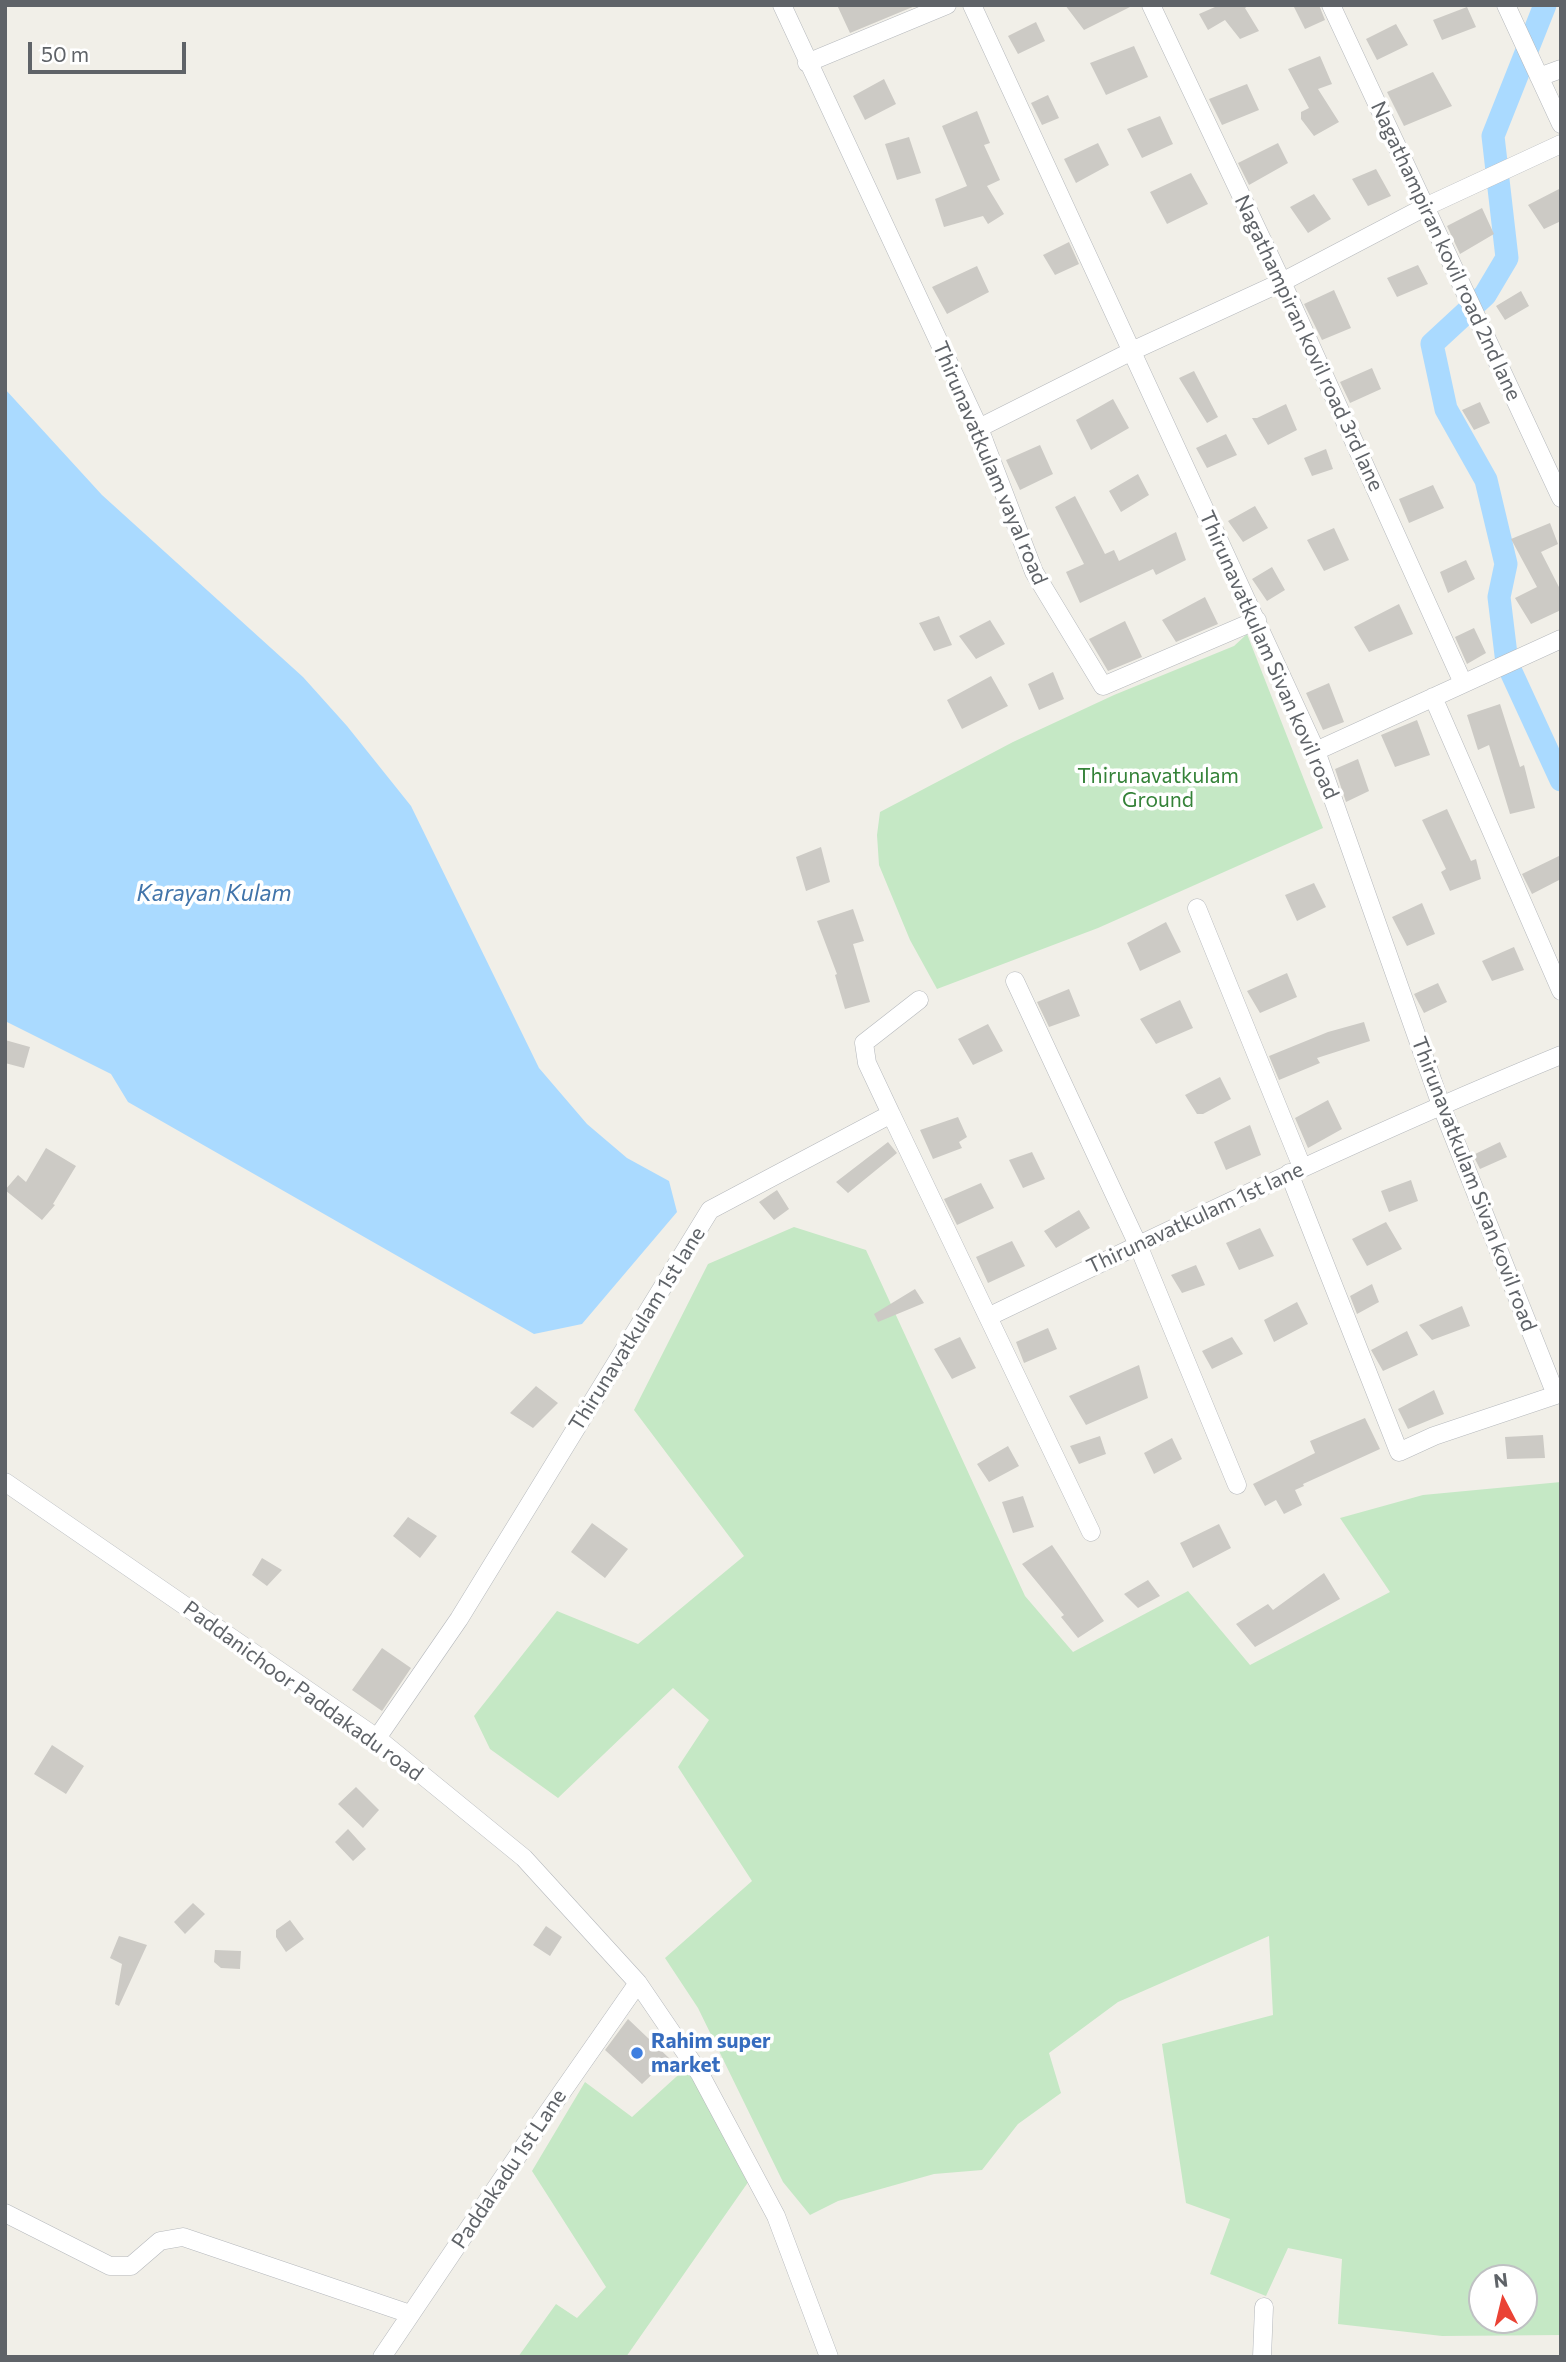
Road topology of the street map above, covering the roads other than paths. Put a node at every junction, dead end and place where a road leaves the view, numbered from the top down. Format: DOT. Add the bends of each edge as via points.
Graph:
graph roads {
  1 [pos="782,5"];
  2 [pos="947,5"];
  3 [pos="972,5"];
  4 [pos="1151,5"];
  5 [pos="1331,5"];
  6 [pos="1506,5"];
  7 [pos="807,63"];
  8 [pos="1561,69"];
  9 [pos="1539,77"];
  10 [pos="1561,124"];
  11 [pos="1561,144"];
  12 [pos="1425,207"];
  13 [pos="1282,282"];
  14 [pos="1132,351"];
  15 [pos="979,428"];
  16 [pos="1561,498"];
  17 [pos="1257,620"];
  18 [pos="1561,639"];
  19 [pos="1463,683"];
  20 [pos="1433,697"];
  21 [pos="1316,751"];
  22 [pos="1197,908"];
  23 [pos="1015,981"];
  24 [pos="1561,991"];
  25 [pos="919,1000"];
  26 [pos="1561,1055"];
  27 [pos="1441,1105"];
  28 [pos="891,1114"];
  29 [pos="1295,1170"];
  30 [pos="1138,1245"];
  31 [pos="988,1317"];
  32 [pos="1558,1394"];
  33 [pos="5,1482"];
  34 [pos="1237,1485"];
  35 [pos="1091,1532"];
  36 [pos="376,1738"];
  37 [pos="638,1983"];
  38 [pos="5,2213"];
  39 [pos="1264,2307"];
  40 [pos="410,2314"];
  41 [pos="382,2357"];
  42 [pos="829,2357"];
  43 [pos="1262,2357"];
  1 -- 7 [label="street, Thirunavatkulam vayal road"];
  2 -- 7 [label="street"];
  3 -- 14 [label="street, Thirunavatkulam Sivan kovil road"];
  4 -- 13 [label="street, Nagathampiran kovil road 3rd lane"];
  5 -- 12 [label="street, Nagathampiran kovil road 2nd lane"];
  6 -- 9 [label="street"];
  7 -- 15 [label="street, Thirunavatkulam vayal road"];
  8 -- 9 [label="street"];
  9 -- 10 [label="street"];
  11 -- 12 [label="street"];
  12 -- 13 [label="street"];
  12 -- 16 [label="street, Nagathampiran kovil road 2nd lane"];
  13 -- 14 [label="street"];
  13 -- 19 [label="street, Nagathampiran kovil road 3rd lane"];
  14 -- 15 [label="street"];
  14 -- 17 [label="street, Thirunavatkulam Sivan kovil road"];
  15 -- 17 [label="street, Thirunavatkulam vayal road" via="1034,572 1102,687"];
  17 -- 21 [label="street, Thirunavatkulam Sivan kovil road"];
  18 -- 19 [label="street"];
  19 -- 20 [label="street"];
  20 -- 21 [label="street"];
  20 -- 24 [label="street"];
  21 -- 27 [label="street, Thirunavatkulam Sivan kovil road"];
  22 -- 29 [label="street"];
  23 -- 30 [label="street"];
  25 -- 28 [label="street" via="863,1043 867,1063"];
  26 -- 27 [label="street, Thirunavatkulam 1st lane"];
  27 -- 29 [label="street, Thirunavatkulam 1st lane"];
  27 -- 32 [label="street, Thirunavatkulam Sivan kovil road"];
  28 -- 31 [label="street"];
  28 -- 36 [label="street, Thirunavatkulam 1st lane" via="710,1210 458,1619"];
  29 -- 30 [label="street, Thirunavatkulam 1st lane"];
  29 -- 32 [label="street" via="1399,1452"];
  30 -- 31 [label="street, Thirunavatkulam 1st lane"];
  30 -- 34 [label="street"];
  31 -- 35 [label="street"];
  33 -- 36 [label="street, Paddanichoor Paddakadu road"];
  36 -- 37 [label="street, Paddanichoor Paddakadu road" via="523,1858"];
  37 -- 40 [label="street, Paddakadu 1st Lane"];
  37 -- 42 [label="street, Paddanichoor Paddakadu road" via="700,2074 776,2216"];
  38 -- 40 [label="street" via="110,2266 131,2266 160,2241 183,2237"];
  39 -- 43 [label="street"];
  40 -- 41 [label="street, Paddakadu 1st Lane"];
}
